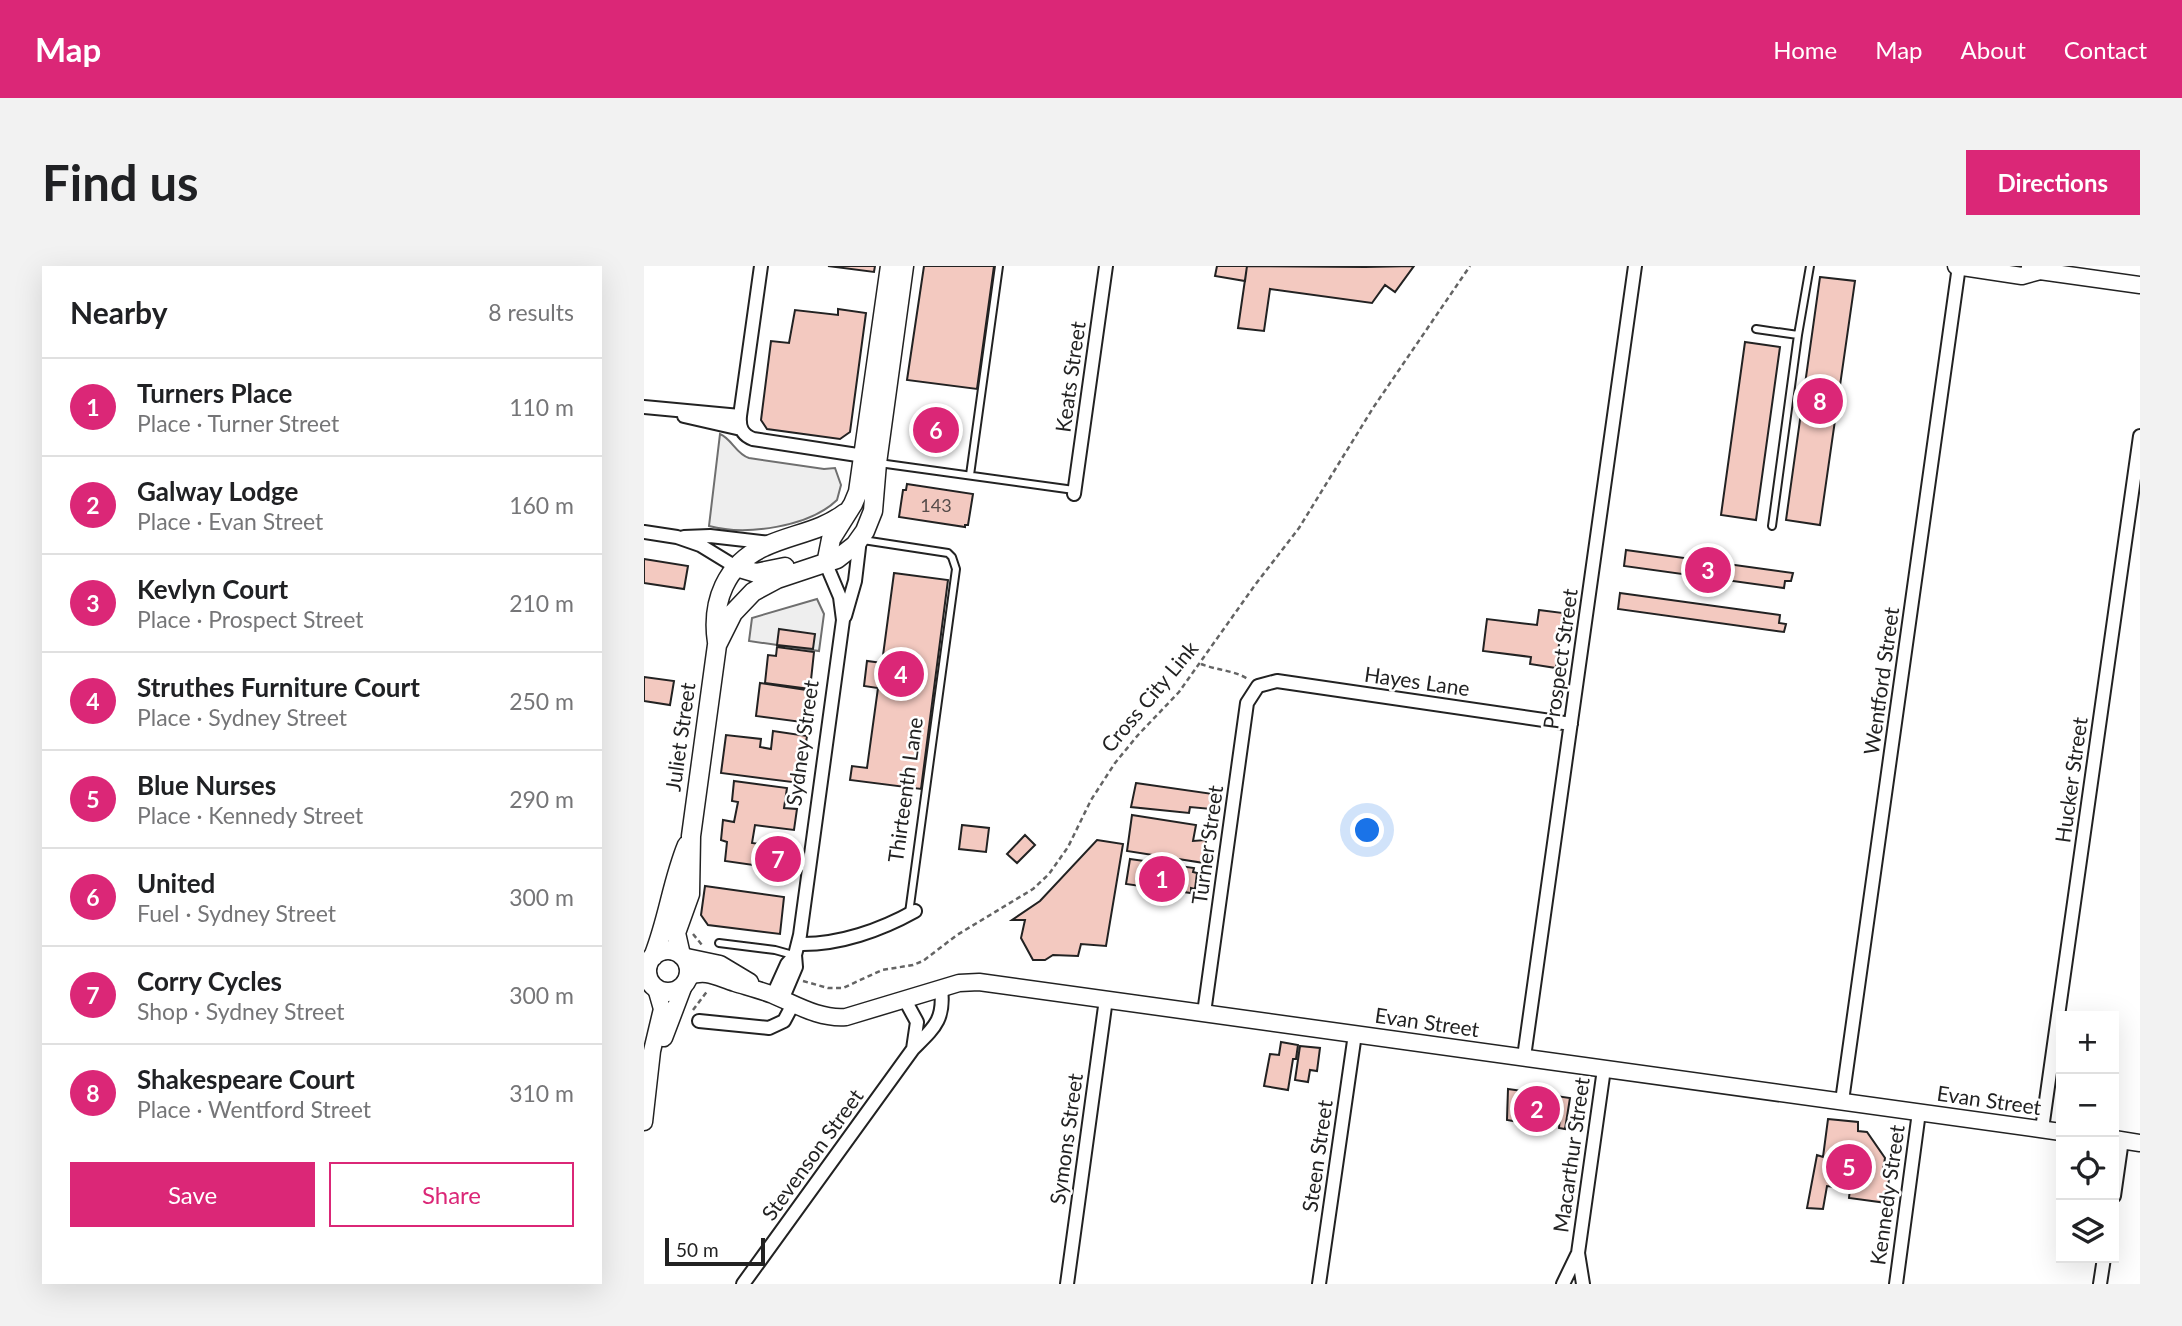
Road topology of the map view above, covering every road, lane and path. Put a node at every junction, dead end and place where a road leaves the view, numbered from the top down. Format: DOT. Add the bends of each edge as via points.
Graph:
graph roads {
  1 [pos="761,266"];
  2 [pos="890,266"];
  3 [pos="904,266"];
  4 [pos="999,266"];
  5 [pos="1106,266"];
  6 [pos="1470,266"];
  7 [pos="1635,266"];
  8 [pos="1810,266"];
  9 [pos="1958,266"];
  10 [pos="2035,268"];
  11 [pos="2140,285"];
  12 [pos="1756,329"];
  13 [pos="1798,335"];
  14 [pos="644,407"];
  15 [pos="741,422"];
  16 [pos="2140,436"];
  17 [pos="871,459"];
  18 [pos="970,475"];
  19 [pos="1074,492"];
  20 [pos="850,508"];
  21 [pos="1772,526"];
  22 [pos="644,532"];
  23 [pos="677,537"];
  24 [pos="860,539"];
  25 [pos="774,543"];
  26 [pos="820,566"];
  27 [pos="736,567"];
  28 [pos="843,620"];
  29 [pos="717,645"];
  30 [pos="1200,664"];
  31 [pos="1258,686"];
  32 [pos="1571,724"];
  33 [pos="691,836"];
  34 [pos="912,913"];
  35 [pos="691,930"];
  36 [pos="719,943"];
  37 [pos="797,949"];
  38 [pos="682,956"];
  39 [pos="650,958"];
  40 [pos="792,976"];
  41 [pos="687,979"];
  42 [pos="651,984"];
  43 [pos="941,988"];
  44 [pos="778,998"];
  45 [pos="1106,999"];
  46 [pos="905,1000"];
  47 [pos="1204,1013"];
  48 [pos="699,1021"];
  49 [pos="1355,1034"];
  50 [pos="913,1049"];
  51 [pos="1524,1057"];
  52 [pos="1604,1069"];
  53 [pos="650,1076"];
  54 [pos="1842,1101"];
  55 [pos="1919,1112"];
  56 [pos="644,1122"];
  57 [pos="2042,1129"];
  58 [pos="2056,1131"];
  59 [pos="2119,1140"];
  60 [pos="2140,1143"];
  61 [pos="1578,1248"];
  62 [pos="2103,1263"];
  63 [pos="743,1284"];
  64 [pos="1067,1284"];
  65 [pos="1319,1284"];
  66 [pos="1563,1284"];
  67 [pos="1583,1284"];
  68 [pos="1896,1284"];
  69 [pos="2100,1284"];
  1 -- 15 [label="street"];
  2 -- 17 [label="main road"];
  3 -- 17 [label="main road"];
  4 -- 18 [label="lane"];
  5 -- 19 [label="street, Keats Street"];
  6 -- 30 [label="path, Cross City Link" via="1373,408 1299,528"];
  7 -- 32 [label="street, Prospect Street"];
  8 -- 13 [label="lane"];
  9 -- 10 [label="street" via="2022,276"];
  9 -- 54 [label="street, Wentford Street"];
  10 -- 11 [label="street"];
  12 -- 13 [label="lane"];
  13 -- 21 [label="lane"];
  14 -- 15 [label="street"];
  15 -- 17 [label="street" via="746,436 753,439"];
  16 -- 57 [label="street, Hucker Street"];
  17 -- 18 [label="lane"];
  17 -- 20 [label="main road"];
  17 -- 24 [label="main road" via="873,511"];
  18 -- 19 [label="lane"];
  20 -- 25 [label="main road, Juliet Street" via="822,527"];
  20 -- 26 [label="main road"];
  22 -- 23 [label="street"];
  23 -- 25 [label="street"];
  23 -- 27 [label="street" via="706,547"];
  24 -- 26 [label="main road" via="844,555"];
  24 -- 28 [label="street" via="855,581"];
  24 -- 34 [label="lane, Thirteenth Lane" via="949,554 956,569"];
  25 -- 27 [label="main road, Juliet Street"];
  26 -- 27 [label="main road" via="752,573"];
  26 -- 28 [label="street" via="840,597"];
  26 -- 29 [label="main road, Juliet Street" via="771,582 749,595 730,618"];
  27 -- 29 [label="main road, Juliet Street" via="716,603"];
  28 -- 37 [label="street, Sydney Street"];
  29 -- 33 [label="main road, Juliet Street"];
  30 -- 31 [label="path" via="1241,674"];
  30 -- 40 [label="path, Cross City Link" via="1115,763 1063,855 1033,889 913,965 882,970 836,989"];
  31 -- 32 [label="street, Hayes Lane" via="1277,681"];
  31 -- 47 [label="street, Turner Street" via="1247,703"];
  32 -- 51 [label="street, Prospect Street"];
  33 -- 38 [label="main road, Juliet Street" via="690,894 676,933"];
  33 -- 39 [label="main road, Juliet Street" via="665,927"];
  34 -- 37 [label="street, Thirteenth Lane" via="880,928"];
  35 -- 36 [label="path" via="703,946 709,948 712,940"];
  36 -- 37 [label="lane"];
  37 -- 40 [label="street, Sydney Street"];
  37 -- 44 [label="street, Sydney Street" via="787,964"];
  38 -- 39 [label="main road" via="665,951"];
  38 -- 41 [label="main road" via="688,967"];
  38 -- 44 [label="street, Evan Street" via="720,964"];
  39 -- 42 [label="main road"];
  40 -- 44 [label="street, Sydney Street"];
  41 -- 42 [label="main road" via="673,991"];
  41 -- 44 [label="street, Evan Street" via="709,974"];
  41 -- 53 [label="street"];
  42 -- 53 [label="street" via="662,1009"];
  43 -- 45 [label="street, Evan Street" via="979,982"];
  43 -- 46 [label="street, Evan Street"];
  43 -- 50 [label="street, Stevenson Street" via="940,1018"];
  44 -- 46 [label="street, Evan Street" via="836,1018"];
  44 -- 48 [label="street" via="785,1019 772,1028"];
  45 -- 47 [label="street, Evan Street"];
  45 -- 64 [label="street, Symons Street"];
  46 -- 50 [label="street" via="917,1022"];
  47 -- 49 [label="street, Evan Street"];
  49 -- 51 [label="street, Evan Street"];
  49 -- 65 [label="street, Steen Street"];
  50 -- 63 [label="street, Stevenson Street"];
  51 -- 52 [label="street, Evan Street"];
  52 -- 54 [label="street, Evan Street"];
  52 -- 61 [label="street, Macarthur Street"];
  53 -- 56 [label="street"];
  54 -- 55 [label="street, Evan Street"];
  55 -- 57 [label="street, Evan Street"];
  55 -- 68 [label="street, Kennedy Street"];
  57 -- 58 [label="street, Evan Street"];
  59 -- 60 [label="street"];
  61 -- 66 [label="street, Macarthur Street"];
  61 -- 67 [label="street, Macarthur Street"];
  62 -- 69 [label="street"];
}
